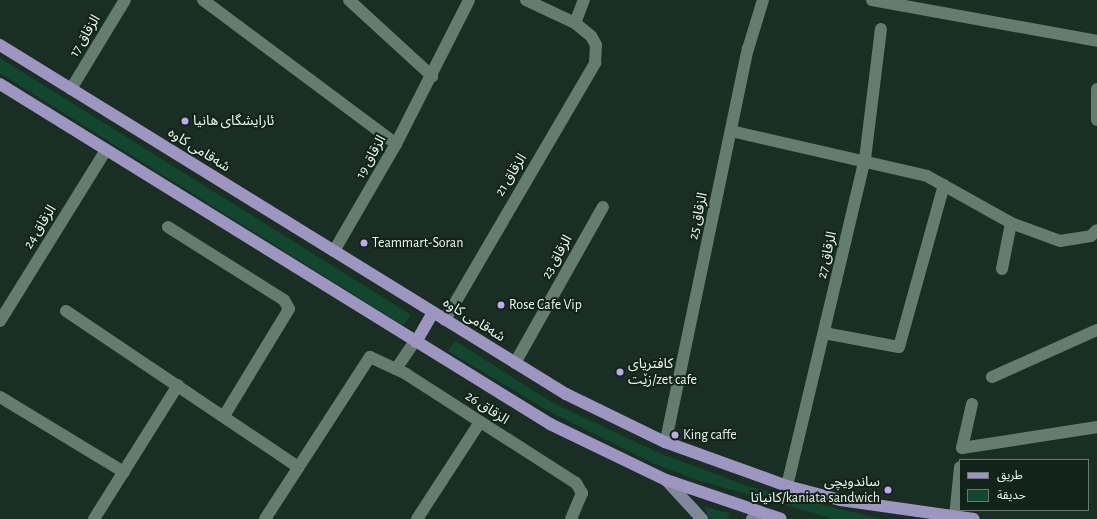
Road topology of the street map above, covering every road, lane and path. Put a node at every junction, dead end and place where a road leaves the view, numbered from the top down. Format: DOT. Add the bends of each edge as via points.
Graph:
graph roads {
  1 [pos="125,0"];
  2 [pos="203,0"];
  3 [pos="349,0"];
  4 [pos="468,0"];
  5 [pos="526,0"];
  6 [pos="584,0"];
  7 [pos="764,0"];
  8 [pos="872,0"];
  9 [pos="892,2"];
  10 [pos="575,23"];
  11 [pos="881,29"];
  12 [pos="1097,41"];
  13 [pos="0,45"];
  14 [pos="432,76"];
  15 [pos="0,84"];
  16 [pos="71,88"];
  17 [pos="1097,89"];
  18 [pos="1097,120"];
  19 [pos="731,131"];
  20 [pos="396,144"];
  21 [pos="106,150"];
  22 [pos="865,158"];
  23 [pos="944,185"];
  24 [pos="603,207"];
  25 [pos="1011,223"];
  26 [pos="168,227"];
  27 [pos="1097,230"];
  28 [pos="334,251"];
  29 [pos="1002,269"];
  30 [pos="66,311"];
  31 [pos="433,312"];
  32 [pos="446,320"];
  33 [pos="0,321"];
  34 [pos="1097,330"];
  35 [pos="824,333"];
  36 [pos="415,341"];
  37 [pos="515,363"];
  38 [pos="396,369"];
  39 [pos="992,377"];
  40 [pos="178,386"];
  41 [pos="0,397"];
  42 [pos="972,404"];
  43 [pos="224,416"];
  44 [pos="480,422"];
  45 [pos="1097,427"];
  46 [pos="666,440"];
  47 [pos="961,454"];
  48 [pos="298,467"];
  49 [pos="124,472"];
  50 [pos="959,477"];
  51 [pos="666,480"];
  52 [pos="787,486"];
  53 [pos="764,514"];
  54 [pos="955,517"];
  55 [pos="94,519"];
  56 [pos="265,519"];
  57 [pos="417,519"];
  58 [pos="571,519"];
  59 [pos="702,519"];
  60 [pos="752,519"];
  61 [pos="781,519"];
  62 [pos="974,519"];
  1 -- 16 [label="street, الزقاق 17"];
  2 -- 20 [label="street"];
  3 -- 14 [label="street"];
  4 -- 14 [label="street, الزقاق 19"];
  5 -- 10 [label="street"];
  6 -- 10 [label="street"];
  7 -- 19 [label="street, الزقاق 25" via="748,49"];
  8 -- 9 [label="street"];
  9 -- 12 [label="street"];
  10 -- 32 [label="street, الزقاق 21" via="596,45 590,78 509,206"];
  11 -- 22 [label="street, الزقاق 27"];
  13 -- 16 [label="main road, شەقامی کاوە"];
  14 -- 20 [label="street, الزقاق 19"];
  15 -- 21 [label="main road"];
  16 -- 28 [label="main road, شەقامی کاوە"];
  17 -- 18 [label="street"];
  19 -- 22 [label="street"];
  19 -- 46 [label="street, الزقاق 25"];
  20 -- 28 [label="street, الزقاق 19"];
  21 -- 33 [label="street, الزقاق 24"];
  21 -- 36 [label="main road"];
  22 -- 23 [label="street" via="927,176"];
  22 -- 35 [label="street, الزقاق 27"];
  23 -- 25 [label="street"];
  23 -- 35 [label="street" via="899,347"];
  24 -- 37 [label="street, الزقاق 23"];
  25 -- 27 [label="street" via="1060,241 1091,236"];
  25 -- 29 [label="street"];
  26 -- 43 [label="street" via="284,300 289,309"];
  28 -- 31 [label="main road, شەقامی کاوە"];
  30 -- 40 [label="street"];
  31 -- 32 [label="main road, شەقامی کاوە"];
  31 -- 36 [label="main road"];
  32 -- 37 [label="main road, شەقامی کاوە"];
  34 -- 39 [label="street"];
  35 -- 52 [label="street, الزقاق 27"];
  36 -- 38 [label="street"];
  36 -- 51 [label="main road" via="550,424"];
  37 -- 46 [label="main road, شەقامی کاوە" via="566,394"];
  38 -- 44 [label="street, الزقاق 26"];
  38 -- 48 [label="street, الزقاق 26" via="370,357"];
  40 -- 43 [label="street"];
  40 -- 49 [label="street"];
  41 -- 49 [label="street"];
  42 -- 47 [label="street"];
  43 -- 48 [label="street"];
  44 -- 57 [label="street"];
  44 -- 58 [label="street, الزقاق 26" via="576,483 582,494"];
  45 -- 47 [label="street"];
  46 -- 52 [label="main road, شەقامی کاوە"];
  48 -- 56 [label="street"];
  49 -- 55 [label="street"];
  50 -- 54 [label="street"];
  51 -- 53 [label="main road"];
  51 -- 59 [label="street"];
  52 -- 54 [label="main road, شەقامی کاوە" via="840,500"];
  53 -- 60 [label="street"];
  53 -- 61 [label="main road"];
  54 -- 62 [label="main road, شەقامی کاوە"];
}
